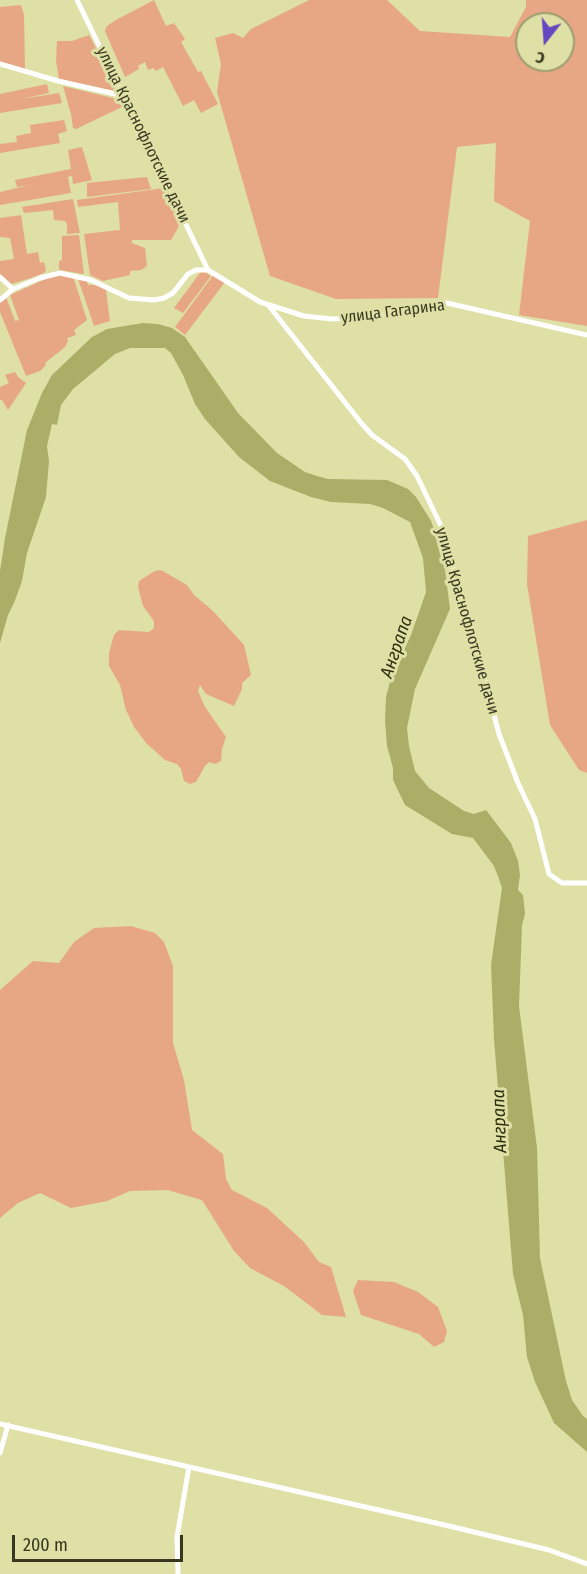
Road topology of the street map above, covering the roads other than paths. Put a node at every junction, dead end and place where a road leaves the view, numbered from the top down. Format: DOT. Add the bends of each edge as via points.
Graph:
graph roads {
  1 [pos="77,0"];
  2 [pos="0,64"];
  3 [pos="124,96"];
  4 [pos="208,270"];
  5 [pos="0,277"];
  6 [pos="13,289"];
  7 [pos="0,300"];
  8 [pos="269,306"];
  9 [pos="587,335"];
  10 [pos="587,883"];
  11 [pos="0,1424"];
  12 [pos="8,1425"];
  13 [pos="0,1453"];
  14 [pos="189,1467"];
  15 [pos="587,1564"];
  16 [pos="178,1574"];
  1 -- 3 [label="street, улица Краснофлотские дачи"];
  2 -- 3 [label="street"];
  3 -- 4 [label="street, улица Краснофлотские дачи"];
  4 -- 6 [label="street" via="188,274 174,294 154,300 129,298 91,280 60,273"];
  4 -- 8 [label="street, улица Краснофлотские дачи"];
  5 -- 6 [label="street"];
  6 -- 7 [label="street"];
  8 -- 9 [label="street, улица Гагарина" via="320,318 350,319 447,303"];
  8 -- 10 [label="street, улица Краснофлотские дачи" via="362,424 405,459 417,476 444,532 499,734 535,819 549,874 562,883"];
  11 -- 12 [label="street"];
  12 -- 13 [label="street"];
  12 -- 14 [label="street"];
  14 -- 15 [label="street" via="549,1550"];
  14 -- 16 [label="street" via="177,1537"];
}
